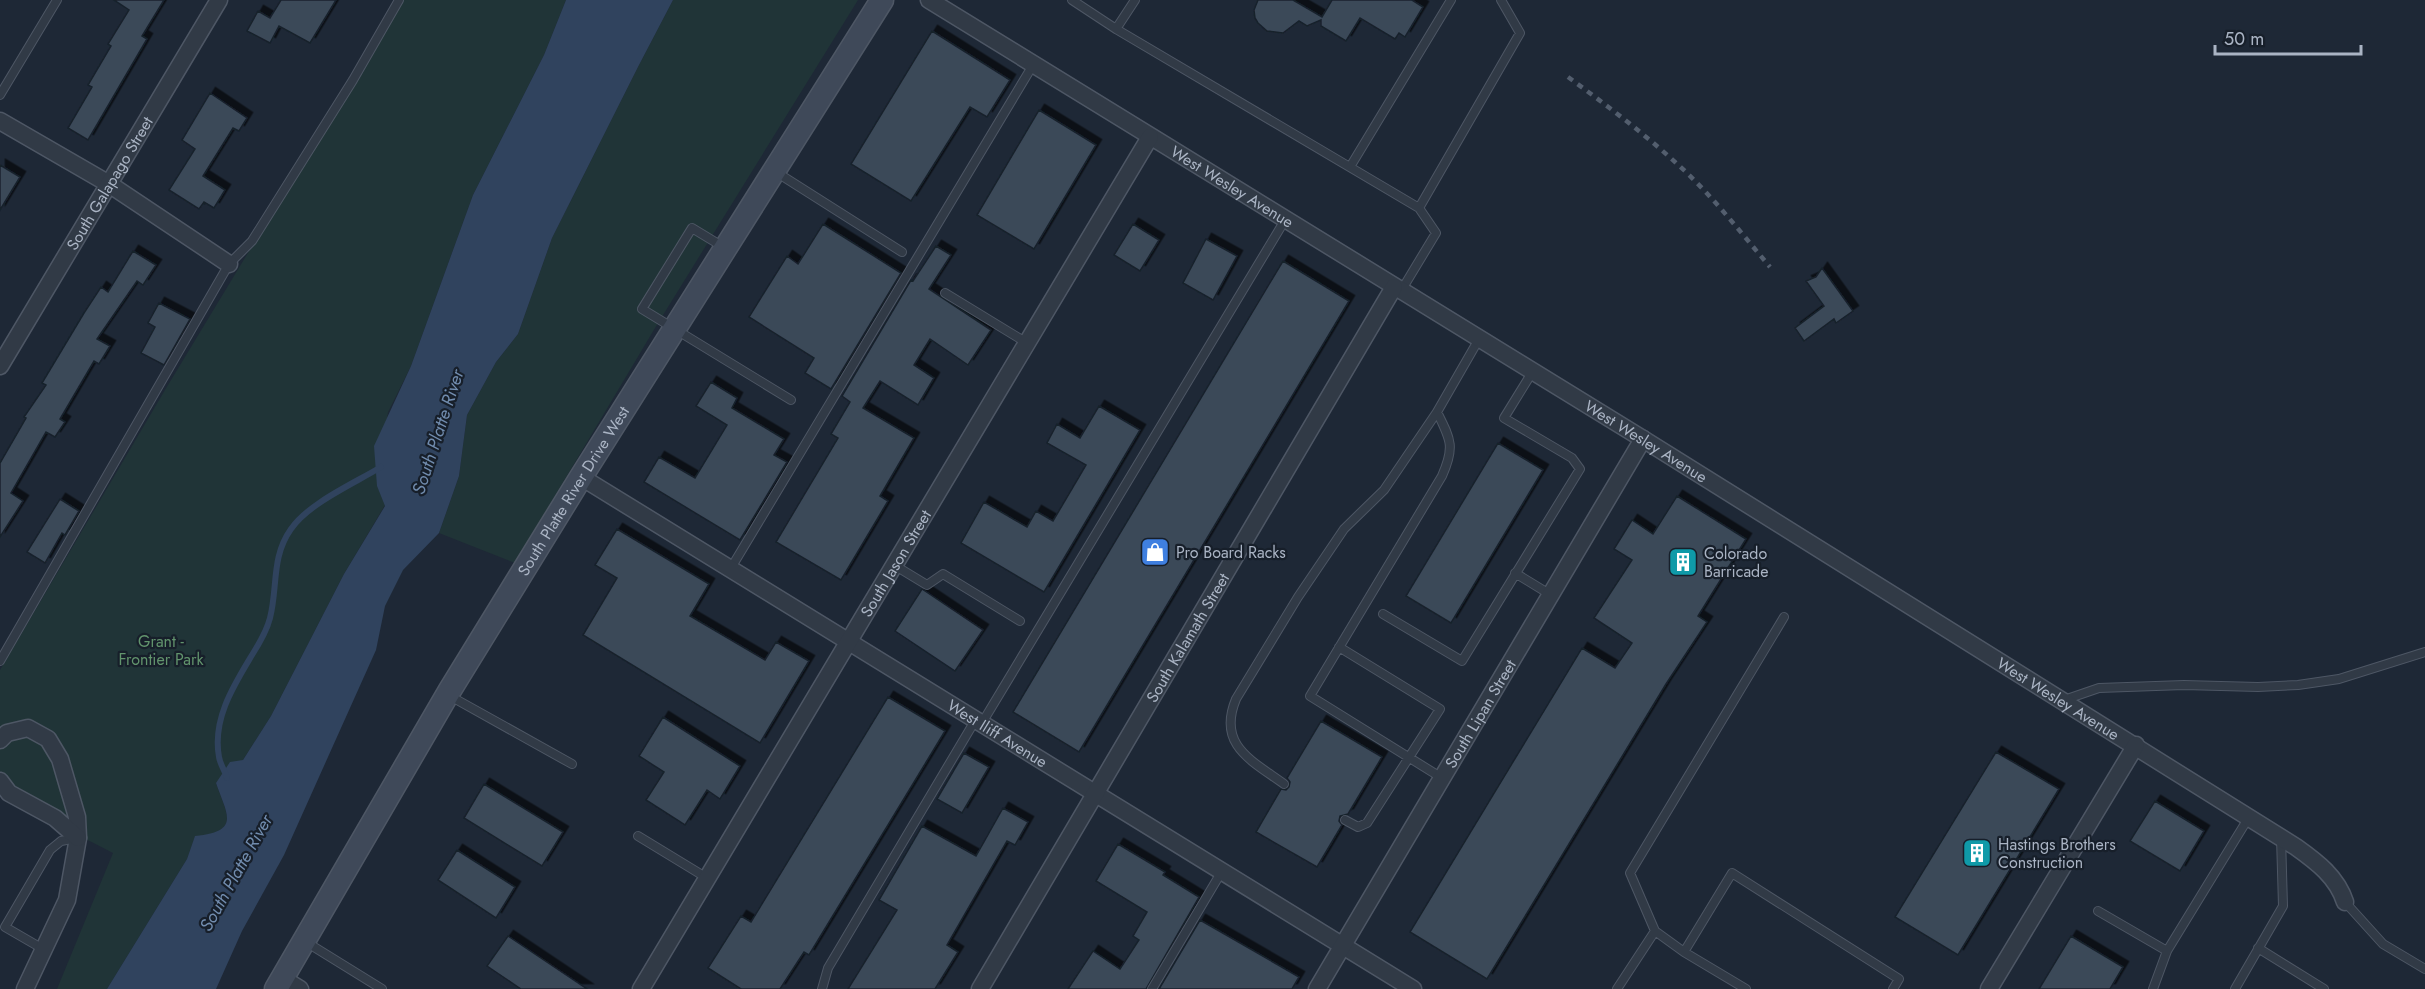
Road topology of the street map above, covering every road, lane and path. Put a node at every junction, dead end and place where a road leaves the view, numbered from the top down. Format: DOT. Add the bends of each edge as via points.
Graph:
graph roads {
  1 [pos="57,0"];
  2 [pos="219,0"];
  3 [pos="399,0"];
  4 [pos="882,0"];
  5 [pos="929,0"];
  6 [pos="1072,0"];
  7 [pos="1135,0"];
  8 [pos="1451,0"];
  9 [pos="1501,0"];
  10 [pos="1116,29"];
  11 [pos="1033,65"];
  12 [pos="0,95"];
  13 [pos="0,121"];
  14 [pos="1150,137"];
  15 [pos="1350,167"];
  16 [pos="774,171"];
  17 [pos="109,184"];
  18 [pos="1419,208"];
  19 [pos="1285,220"];
  20 [pos="726,248"];
  21 [pos="902,252"];
  22 [pos="229,264"];
  23 [pos="1398,289"];
  24 [pos="945,293"];
  25 [pos="674,329"];
  26 [pos="1479,339"];
  27 [pos="1027,343"];
  28 [pos="0,366"];
  29 [pos="1533,371"];
  30 [pos="791,400"];
  31 [pos="1437,412"];
  32 [pos="1643,439"];
  33 [pos="581,477"];
  34 [pos="894,565"];
  35 [pos="731,568"];
  36 [pos="1515,573"];
  37 [pos="1551,595"];
  38 [pos="1383,614"];
  39 [pos="1784,617"];
  40 [pos="1020,621"];
  41 [pos="849,641"];
  42 [pos="1340,647"];
  43 [pos="2425,652"];
  44 [pos="0,661"];
  45 [pos="447,694"];
  46 [pos="2064,700"];
  47 [pos="979,721"];
  48 [pos="0,740"];
  49 [pos="2136,745"];
  50 [pos="1410,758"];
  51 [pos="572,764"];
  52 [pos="1442,778"];
  53 [pos="0,781"];
  54 [pos="1284,784"];
  55 [pos="1095,793"];
  56 [pos="2249,817"];
  57 [pos="1345,820"];
  58 [pos="638,836"];
  59 [pos="2281,837"];
  60 [pos="78,838"];
  61 [pos="1222,872"];
  62 [pos="707,878"];
  63 [pos="2346,902"];
  64 [pos="2098,911"];
  65 [pos="1655,931"];
  66 [pos="303,941"];
  67 [pos="1343,946"];
  68 [pos="2259,948"];
  69 [pos="43,949"];
  70 [pos="2168,951"];
  71 [pos="1684,952"];
  72 [pos="2425,969"];
  73 [pos="286,985"];
  74 [pos="25,989"];
  75 [pos="382,989"];
  76 [pos="641,989"];
  77 [pos="822,989"];
  78 [pos="980,989"];
  79 [pos="1152,989"];
  80 [pos="1317,989"];
  81 [pos="1413,989"];
  82 [pos="1617,989"];
  83 [pos="1746,989"];
  84 [pos="1893,989"];
  85 [pos="1989,989"];
  86 [pos="2153,989"];
  87 [pos="2235,989"];
  88 [pos="2324,989"];
  1 -- 12 [label="lane"];
  2 -- 17 [label="street, South Galapago Street"];
  3 -- 22 [label="lane" via="252,241"];
  4 -- 16 [label="street, South Platte River Drive West"];
  5 -- 11 [label="street, West Wesley Avenue"];
  6 -- 10 [label="lane"];
  7 -- 10 [label="lane"];
  8 -- 15 [label="lane"];
  9 -- 18 [label="lane" via="1520,33"];
  10 -- 15 [label="lane"];
  11 -- 14 [label="street, West Wesley Avenue"];
  11 -- 35 [label="lane"];
  13 -- 17 [label="street"];
  14 -- 19 [label="street, West Wesley Avenue"];
  14 -- 27 [label="street, South Jason Street"];
  15 -- 18 [label="lane"];
  16 -- 20 [label="street, South Platte River Drive West"];
  16 -- 21 [label="lane"];
  17 -- 22 [label="street"];
  17 -- 28 [label="street, South Galapago Street"];
  18 -- 23 [label="lane" via="1436,233"];
  19 -- 23 [label="street, West Wesley Avenue"];
  19 -- 47 [label="lane"];
  20 -- 25 [label="street, South Platte River Drive West"];
  20 -- 25 [label="lane" via="692,228 642,309"];
  22 -- 44 [label="lane"];
  23 -- 26 [label="street, West Wesley Avenue"];
  23 -- 55 [label="street, South Kalamath Street"];
  24 -- 27 [label="lane"];
  25 -- 30 [label="lane"];
  25 -- 33 [label="street, South Platte River Drive West"];
  26 -- 29 [label="street, West Wesley Avenue"];
  26 -- 31 [label="lane"];
  27 -- 34 [label="street, South Jason Street"];
  29 -- 32 [label="street, West Wesley Avenue"];
  29 -- 36 [label="lane" via="1504,418 1572,458 1580,468"];
  31 -- 42 [label="lane" via="1449,435 1451,456"];
  31 -- 54 [label="lane" via="1384,490 1344,529 1298,597 1229,715 1229,730 1237,746"];
  32 -- 37 [label="street, South Lipan Street"];
  32 -- 46 [label="street, West Wesley Avenue"];
  33 -- 35 [label="street, West Iliff Avenue"];
  33 -- 45 [label="street, South Platte River Drive West"];
  34 -- 40 [label="lane" via="927,585 943,574"];
  34 -- 41 [label="street, South Jason Street"];
  35 -- 41 [label="street, West Iliff Avenue"];
  36 -- 37 [label="lane"];
  36 -- 38 [label="lane" via="1462,661"];
  37 -- 52 [label="street, South Lipan Street"];
  39 -- 65 [label="lane" via="1630,873"];
  41 -- 47 [label="street, West Iliff Avenue"];
  41 -- 62 [label="street, South Jason Street"];
  42 -- 50 [label="lane" via="1440,709"];
  42 -- 50 [label="lane" via="1310,696"];
  43 -- 46 [label="lane" via="2339,679 2258,687 2099,688"];
  45 -- 51 [label="lane"];
  45 -- 66 [label="street, South Platte River Drive West"];
  46 -- 49 [label="street, West Wesley Avenue"];
  47 -- 55 [label="street, West Iliff Avenue"];
  47 -- 77 [label="lane" via="828,968"];
  48 -- 60 [label="street" via="7,733 28,728 48,739 60,759 77,817"];
  49 -- 56 [label="street, West Wesley Avenue"];
  49 -- 85 [label="street"];
  50 -- 52 [label="lane"];
  50 -- 57 [label="lane" via="1367,823 1358,827"];
  52 -- 67 [label="street, South Lipan Street"];
  53 -- 60 [label="street" via="9,793 55,818"];
  55 -- 61 [label="street, West Iliff Avenue"];
  55 -- 78 [label="street, South Kalamath Street"];
  56 -- 59 [label="street, West Wesley Avenue"];
  56 -- 70 [label="lane"];
  58 -- 62 [label="lane"];
  59 -- 63 [label="street, West Wesley Avenue" via="2320,864 2334,879"];
  59 -- 68 [label="lane" via="2283,906"];
  60 -- 69 [label="street" via="67,900"];
  60 -- 69 [label="lane" via="61,841 50,850 5,927"];
  61 -- 67 [label="street, West Iliff Avenue"];
  61 -- 79 [label="lane"];
  62 -- 76 [label="street, South Jason Street"];
  63 -- 72 [label="lane" via="2383,944"];
  64 -- 70 [label="lane"];
  65 -- 71 [label="lane"];
  65 -- 82 [label="lane"];
  66 -- 73 [label="street, South Platte River Drive West"];
  66 -- 75 [label="lane"];
  67 -- 80 [label="street, South Lipan Street"];
  67 -- 81 [label="street, West Iliff Avenue"];
  68 -- 87 [label="lane"];
  68 -- 88 [label="lane"];
  69 -- 74 [label="street"];
  70 -- 86 [label="lane"];
  71 -- 83 [label="lane"];
  71 -- 84 [label="lane" via="1732,873 1899,978"];
}
